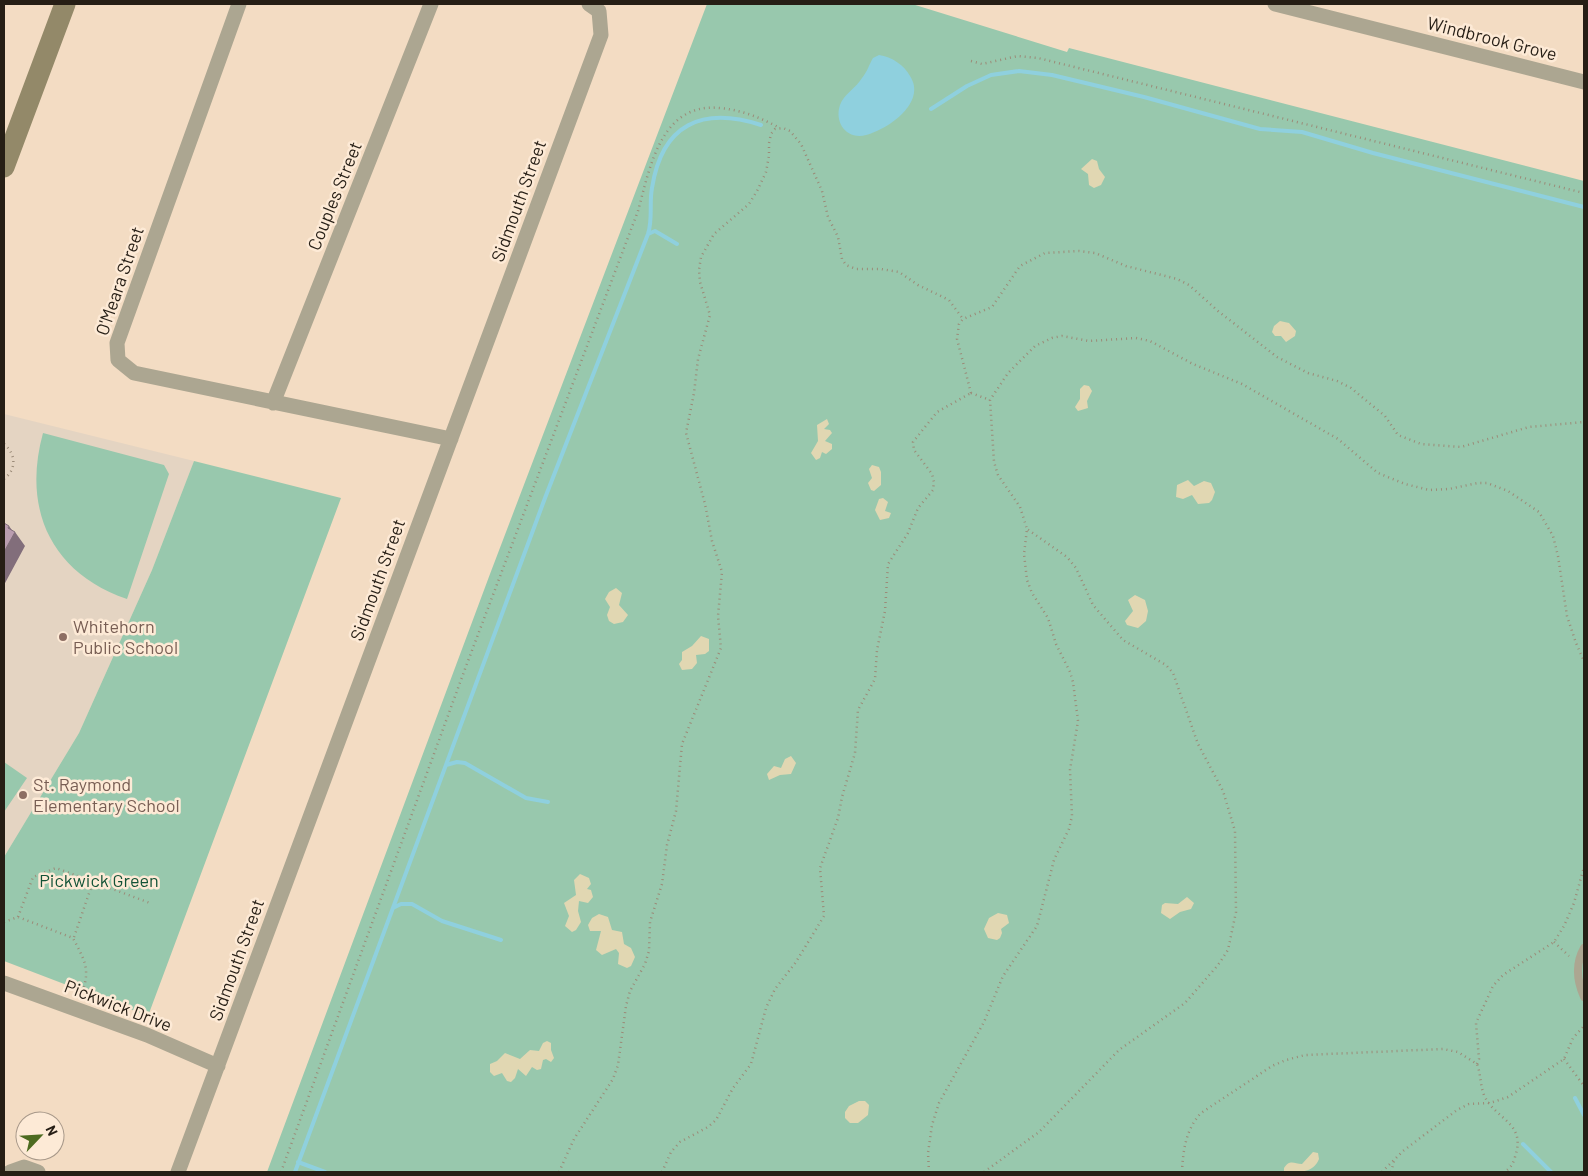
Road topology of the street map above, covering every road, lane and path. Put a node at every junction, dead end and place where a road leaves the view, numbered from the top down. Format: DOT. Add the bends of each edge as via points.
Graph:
graph roads {
  1 [pos="65,4"];
  2 [pos="239,4"];
  3 [pos="431,4"];
  4 [pos="589,4"];
  5 [pos="1275,4"];
  6 [pos="971,61"];
  7 [pos="1584,82"];
  8 [pos="778,127"];
  9 [pos="8,140"];
  10 [pos="4,167"];
  11 [pos="1584,193"];
  12 [pos="963,318"];
  13 [pos="971,393"];
  14 [pos="990,400"];
  15 [pos="274,402"];
  16 [pos="1584,422"];
  17 [pos="451,439"];
  18 [pos="4,444"];
  19 [pos="4,479"];
  20 [pos="1027,529"];
  21 [pos="1584,661"];
  22 [pos="1584,867"];
  23 [pos="93,882"];
  24 [pos="150,903"];
  25 [pos="18,917"];
  26 [pos="4,922"];
  27 [pos="73,938"];
  28 [pos="1554,942"];
  29 [pos="1584,948"];
  30 [pos="1580,961"];
  31 [pos="4,983"];
  32 [pos="82,993"];
  33 [pos="1584,997"];
  34 [pos="1584,1026"];
  35 [pos="1564,1059"];
  36 [pos="1477,1064"];
  37 [pos="218,1066"];
  38 [pos="1584,1086"];
  39 [pos="1490,1103"];
  40 [pos="1394,1159"];
  41 [pos="10,1172"];
  42 [pos="38,1172"];
  43 [pos="178,1172"];
  44 [pos="281,1172"];
  45 [pos="558,1172"];
  46 [pos="662,1172"];
  47 [pos="929,1172"];
  48 [pos="984,1172"];
  49 [pos="1182,1172"];
  50 [pos="1382,1172"];
  51 [pos="1391,1172"];
  52 [pos="1504,1172"];
  1 -- 9 [label="street"];
  2 -- 15 [label="street, O'Meara Street" via="116,343 118,360 134,373"];
  3 -- 15 [label="street, Couples Street"];
  4 -- 17 [label="street, Sidmouth Street" via="599,11 601,35"];
  5 -- 7 [label="street, Windbrook Grove"];
  6 -- 11 [label="path" via="982,64 1018,56 1038,58"];
  8 -- 12 [label="path" via="790,131 801,144 822,191 846,265 856,269 881,268 899,272 949,300"];
  8 -- 44 [label="path" via="735,110 708,107 682,115 658,150"];
  8 -- 45 [label="path" via="770,134 766,172 757,191 749,204 714,234 701,257 699,270 710,315 698,359 686,434 722,572 718,616 721,648 682,744 676,811 662,884 650,922 649,951 630,991 618,1065 613,1079 574,1138"];
  9 -- 10 [label="street"];
  12 -- 13 [label="path" via="957,339"];
  12 -- 16 [label="path" via="992,308 1014,271 1030,260 1058,251 1095,253 1189,285 1277,357 1352,388 1371,403 1398,435 1421,444 1461,447 1529,427"];
  13 -- 14 [label="path"];
  13 -- 46 [label="path" via="937,412 913,442 914,450 932,474 933,490 918,508 908,533 888,564 876,679 858,710 855,753 838,818 820,868 824,916 796,962 775,988 766,1008 753,1058 716,1120 680,1142 671,1152"];
  14 -- 20 [label="path" via="994,462 998,475 1020,507"];
  14 -- 21 [label="path" via="1008,373 1042,342 1062,336 1089,341 1136,338 1150,341 1193,364 1242,384 1338,440 1387,477 1429,490 1478,483 1508,491 1539,512 1553,536 1568,616"];
  15 -- 17 [label="street, O'Meara Street"];
  17 -- 37 [label="street, Sidmouth Street"];
  18 -- 19 [label="path" via="14,460"];
  20 -- 47 [label="path" via="1024,554 1028,580 1032,593 1048,618 1073,682 1078,721 1070,770 1072,816 1054,860 1037,926 1003,976 984,1022 939,1103 932,1125"];
  20 -- 48 [label="path" via="1067,557 1076,568 1093,605 1123,640 1166,665 1173,673 1198,744 1231,812 1235,831 1236,912 1228,950 1185,1003 1119,1050 1039,1132"];
  22 -- 28 [label="path" via="1574,903"];
  23 -- 24 [label="path"];
  23 -- 25 [label="path" via="56,868 33,877"];
  23 -- 27 [label="path"];
  25 -- 26 [label="path"];
  25 -- 27 [label="path"];
  27 -- 32 [label="path" via="88,974"];
  28 -- 30 [label="path" via="1567,955"];
  28 -- 36 [label="path" via="1503,975 1493,986 1476,1023"];
  29 -- 30 [label="lane"];
  30 -- 33 [label="lane" via="1578,980"];
  31 -- 37 [label="street, Pickwick Drive" via="147,1035"];
  34 -- 35 [label="path" via="1573,1038"];
  35 -- 38 [label="path"];
  35 -- 39 [label="path" via="1508,1097"];
  36 -- 39 [label="path" via="1484,1095"];
  36 -- 49 [label="path" via="1458,1052 1443,1049 1324,1054 1286,1060 1198,1116 1185,1142"];
  37 -- 43 [label="street, Sidmouth Street"];
  39 -- 40 [label="path" via="1469,1104 1457,1110"];
  39 -- 52 [label="path" via="1510,1123 1518,1139 1513,1164"];
  40 -- 50 [label="path"];
  40 -- 51 [label="path"];
  41 -- 42 [label="street" via="24,1167"];
}
